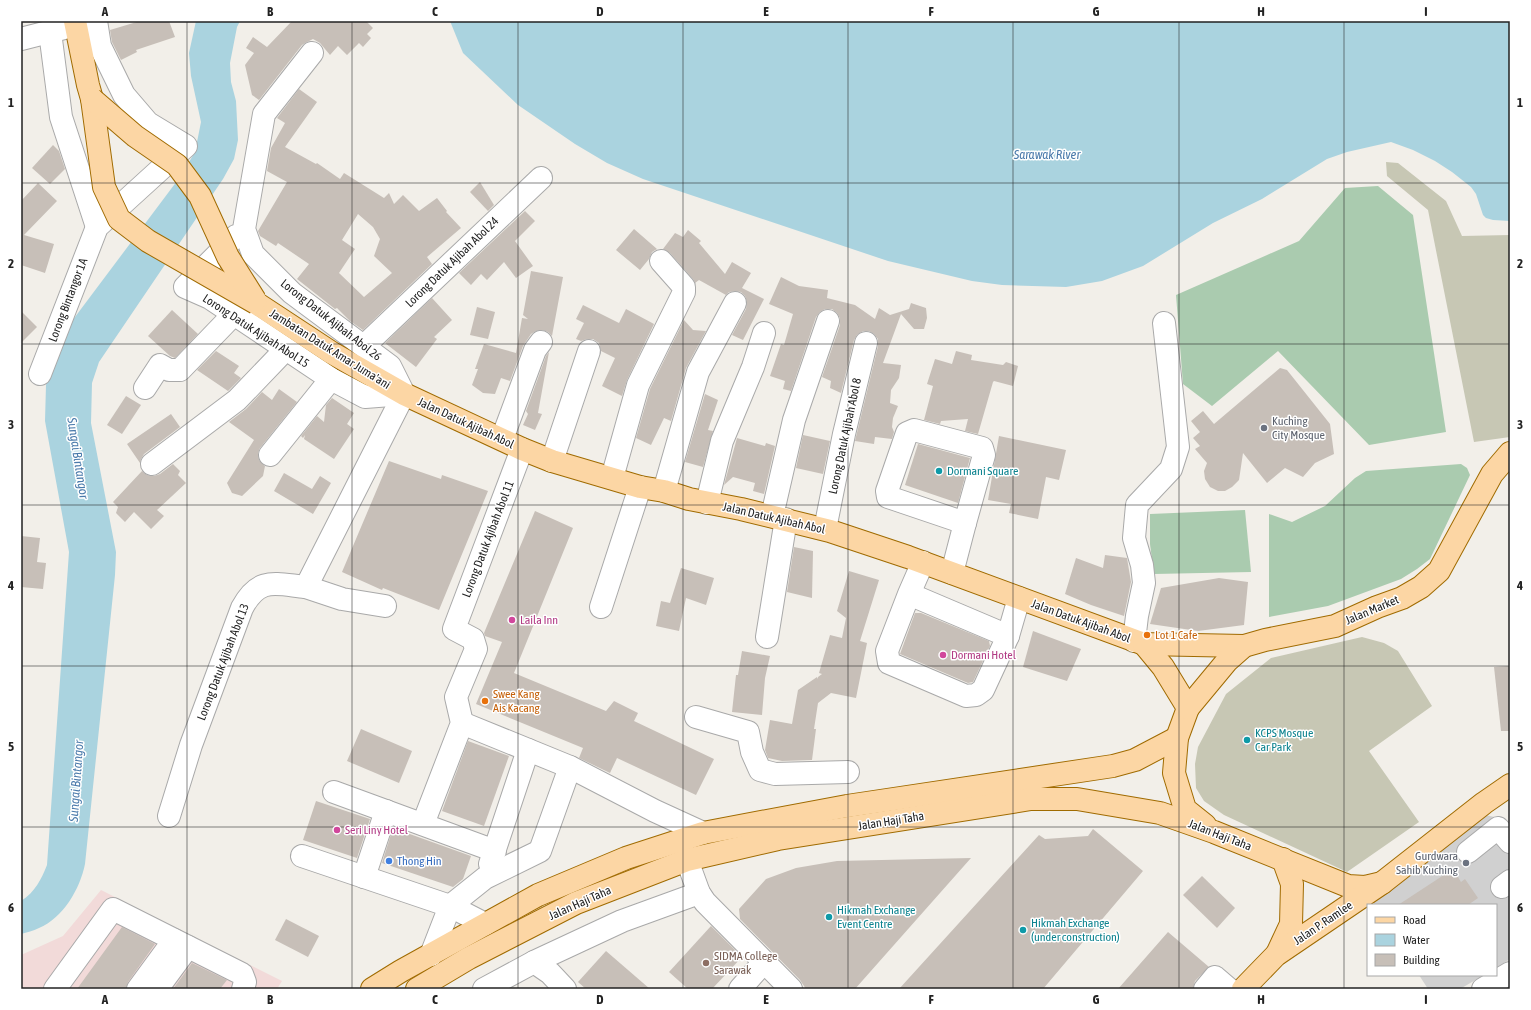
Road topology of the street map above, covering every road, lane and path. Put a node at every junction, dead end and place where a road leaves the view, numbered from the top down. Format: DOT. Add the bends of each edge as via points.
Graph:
graph roads {
  1 [pos="82,22"];
  2 [pos="50,32"];
  3 [pos="21,39"];
  4 [pos="312,53"];
  5 [pos="92,98"];
  6 [pos="541,178"];
  7 [pos="97,227"];
  8 [pos="244,228"];
  9 [pos="660,261"];
  10 [pos="256,303"];
  11 [pos="735,303"];
  12 [pos="234,314"];
  13 [pos="828,321"];
  14 [pos="1164,323"];
  15 [pos="764,333"];
  16 [pos="541,342"];
  17 [pos="866,343"];
  18 [pos="364,346"];
  19 [pos="285,350"];
  20 [pos="589,351"];
  21 [pos="40,374"];
  22 [pos="331,379"];
  23 [pos="145,388"];
  24 [pos="404,394"];
  25 [pos="502,439"];
  26 [pos="522,449"];
  27 [pos="1510,453"];
  28 [pos="270,455"];
  29 [pos="552,461"];
  30 [pos="152,464"];
  31 [pos="612,478"];
  32 [pos="640,487"];
  33 [pos="664,491"];
  34 [pos="707,503"];
  35 [pos="779,517"];
  36 [pos="965,523"];
  37 [pos="825,530"];
  38 [pos="923,562"];
  39 [pos="952,573"];
  40 [pos="306,587"];
  41 [pos="909,594"];
  42 [pos="1019,598"];
  43 [pos="385,606"];
  44 [pos="600,607"];
  45 [pos="1008,636"];
  46 [pos="767,638"];
  47 [pos="1139,643"];
  48 [pos="1244,646"];
  49 [pos="1188,708"];
  50 [pos="696,717"];
  51 [pos="462,723"];
  52 [pos="1177,738"];
  53 [pos="528,750"];
  54 [pos="570,768"];
  55 [pos="848,772"];
  56 [pos="1508,791"];
  57 [pos="334,792"];
  58 [pos="386,810"];
  59 [pos="655,811"];
  60 [pos="169,816"];
  61 [pos="423,824"];
  62 [pos="1214,832"];
  63 [pos="703,834"];
  64 [pos="1510,842"];
  65 [pos="662,847"];
  66 [pos="495,851"];
  67 [pos="1468,852"];
  68 [pos="302,856"];
  69 [pos="1283,859"];
  70 [pos="688,860"];
  71 [pos="364,877"];
  72 [pos="485,878"];
  73 [pos="1382,883"];
  74 [pos="700,893"];
  75 [pos="450,906"];
  76 [pos="485,924"];
  77 [pos="181,943"];
  78 [pos="431,955"];
  79 [pos="1276,956"];
  80 [pos="534,962"];
  81 [pos="764,962"];
  82 [pos="1510,973"];
  83 [pos="55,989"];
  84 [pos="138,989"];
  85 [pos="157,989"];
  86 [pos="243,989"];
  87 [pos="372,989"];
  88 [pos="417,989"];
  89 [pos="484,989"];
  90 [pos="565,989"];
  91 [pos="740,989"];
  92 [pos="791,989"];
  93 [pos="1205,989"];
  94 [pos="1229,989"];
  95 [pos="1243,989"];
  96 [pos="1483,989"];
  1 -- 2 [label="street"];
  1 -- 5 [label="main road, Jambatan Datuk Amar Juma'ani" via="88,85"];
  1 -- 7 [label="street" via="100,46 124,95 148,123 186,146"];
  2 -- 3 [label="street"];
  2 -- 7 [label="street" via="61,117"];
  4 -- 8 [label="street, Lorong Datuk Ajibah Abol 26" via="264,114"];
  5 -- 10 [label="main road, Jambatan Datuk Amar Juma'ani, bridge" via="135,136 177,165 200,196 228,257"];
  5 -- 10 [label="main road, Jambatan Datuk Amar Juma'ani, bridge" via="104,187 119,219 148,241"];
  6 -- 18 [label="street, Lorong Datuk Ajibah Abol 24"];
  7 -- 21 [label="street, Lorong Bintangor 1A"];
  8 -- 12 [label="street, Lorong Datuk Ajibah Abol 15" via="185,287 210,298"];
  8 -- 18 [label="street, Lorong Datuk Ajibah Abol 26" via="253,254 286,287"];
  9 -- 31 [label="street" via="684,287 684,292 638,385"];
  10 -- 24 [label="main road, Jambatan Datuk Amar Juma'ani" via="332,353"];
  11 -- 33 [label="street" via="698,372"];
  12 -- 19 [label="street, Lorong Datuk Ajibah Abol 15"];
  12 -- 23 [label="street" via="180,370 170,370 160,365"];
  13 -- 35 [label="street" via="794,420"];
  14 -- 47 [label="street" via="1178,447 1171,469 1137,504 1134,538 1144,583 1137,616"];
  15 -- 34 [label="street" via="753,367 722,441"];
  16 -- 25 [label="street" via="535,350"];
  17 -- 37 [label="street, Lorong Datuk Ajibah Abol 8" via="844,434"];
  18 -- 24 [label="street, Lorong Datuk Ajibah Abol 26" via="390,366"];
  19 -- 22 [label="street, Lorong Datuk Ajibah Abol 15"];
  19 -- 30 [label="street" via="237,400"];
  20 -- 29 [label="street"];
  22 -- 24 [label="street, Lorong Datuk Ajibah Abol 15" via="365,397"];
  22 -- 28 [label="street"];
  24 -- 25 [label="main road, Jalan Datuk Ajibah Abol"];
  24 -- 40 [label="street"];
  25 -- 26 [label="main road, Jalan Datuk Ajibah Abol"];
  26 -- 29 [label="main road, Jalan Datuk Ajibah Abol"];
  26 -- 51 [label="street, Lorong Datuk Ajibah Abol 11" via="454,629 472,639 476,649 456,697"];
  27 -- 48 [label="main road, Jalan Market" via="1492,474 1439,571 1421,587 1402,598 1335,626"];
  29 -- 31 [label="main road, Jalan Datuk Ajibah Abol"];
  31 -- 32 [label="main road, Jalan Datuk Ajibah Abol"];
  32 -- 33 [label="main road, Jalan Datuk Ajibah Abol"];
  32 -- 44 [label="street"];
  33 -- 34 [label="main road, Jalan Datuk Ajibah Abol"];
  34 -- 35 [label="main road, Jalan Datuk Ajibah Abol"];
  35 -- 37 [label="main road, Jalan Datuk Ajibah Abol"];
  35 -- 46 [label="street"];
  36 -- 36 [label="street" via="888,497 887,491 907,433 914,430 982,448 984,455"];
  36 -- 39 [label="street"];
  37 -- 38 [label="main road, Jalan Datuk Ajibah Abol"];
  38 -- 39 [label="main road, Jalan Datuk Ajibah Abol"];
  38 -- 41 [label="street"];
  39 -- 42 [label="main road, Jalan Datuk Ajibah Abol"];
  40 -- 43 [label="street, Lorong Datuk Ajibah Abol 13" via="342,599"];
  40 -- 60 [label="street, Lorong Datuk Ajibah Abol 13" via="269,584 255,589 247,598 191,745"];
  41 -- 45 [label="street"];
  41 -- 45 [label="street" via="887,651 889,663 957,693 966,696 976,695 983,690"];
  42 -- 45 [label="street"];
  42 -- 47 [label="main road, Jalan Datuk Ajibah Abol"];
  47 -- 48 [label="main road, Jalan Datuk Ajibah Abol"];
  47 -- 49 [label="main road, Jalan Datuk Ajibah Abol" via="1163,667"];
  48 -- 49 [label="main road, Jalan Market" via="1227,660"];
  49 -- 52 [label="main road"];
  50 -- 55 [label="street" via="748,732 752,752 760,770 775,774"];
  51 -- 53 [label="street"];
  51 -- 61 [label="street"];
  52 -- 62 [label="main road" via="1174,773 1185,809"];
  52 -- 63 [label="main road, Jalan Haji Taha" via="1135,760 1113,766 847,806"];
  53 -- 54 [label="street"];
  53 -- 66 [label="street"];
  54 -- 59 [label="street"];
  54 -- 72 [label="street" via="540,851"];
  56 -- 73 [label="main road, Jalan P. Ramlee" via="1484,803"];
  57 -- 58 [label="street"];
  58 -- 61 [label="street"];
  58 -- 71 [label="street"];
  59 -- 63 [label="street"];
  59 -- 65 [label="street" via="662,824"];
  61 -- 66 [label="street"];
  62 -- 69 [label="main road, Jalan Haji Taha"];
  62 -- 70 [label="main road, Jalan Haji Taha" via="1153,811 1077,799 1031,799 778,839"];
  63 -- 65 [label="main road, Jalan Haji Taha"];
  64 -- 67 [label="street" via="1498,828"];
  65 -- 76 [label="main road, Jalan Haji Taha" via="626,858 538,895"];
  66 -- 72 [label="street"];
  68 -- 71 [label="street"];
  69 -- 73 [label="main road, Jalan Haji Taha" via="1348,886"];
  69 -- 79 [label="main road, Jalan P. Ramlee" via="1292,884 1291,924"];
  70 -- 74 [label="street"];
  70 -- 88 [label="main road, Jalan Haji Taha" via="576,903 469,958"];
  71 -- 75 [label="street"];
  72 -- 75 [label="street"];
  73 -- 79 [label="main road, Jalan P. Ramlee"];
  74 -- 80 [label="street" via="622,921"];
  74 -- 81 [label="street" via="704,902"];
  75 -- 76 [label="street"];
  75 -- 78 [label="street"];
  76 -- 78 [label="main road, Jalan Haji Taha"];
  77 -- 83 [label="street" via="113,909"];
  77 -- 84 [label="street"];
  77 -- 85 [label="street"];
  77 -- 86 [label="street" via="242,974"];
  78 -- 87 [label="main road, Jalan Haji Taha"];
  79 -- 95 [label="main road, Jalan P. Ramlee"];
  80 -- 89 [label="street"];
  80 -- 90 [label="street" via="550,973"];
  81 -- 91 [label="street"];
  81 -- 92 [label="street"];
  82 -- 96 [label="street"];
  93 -- 94 [label="street" via="1215,977"];
}
